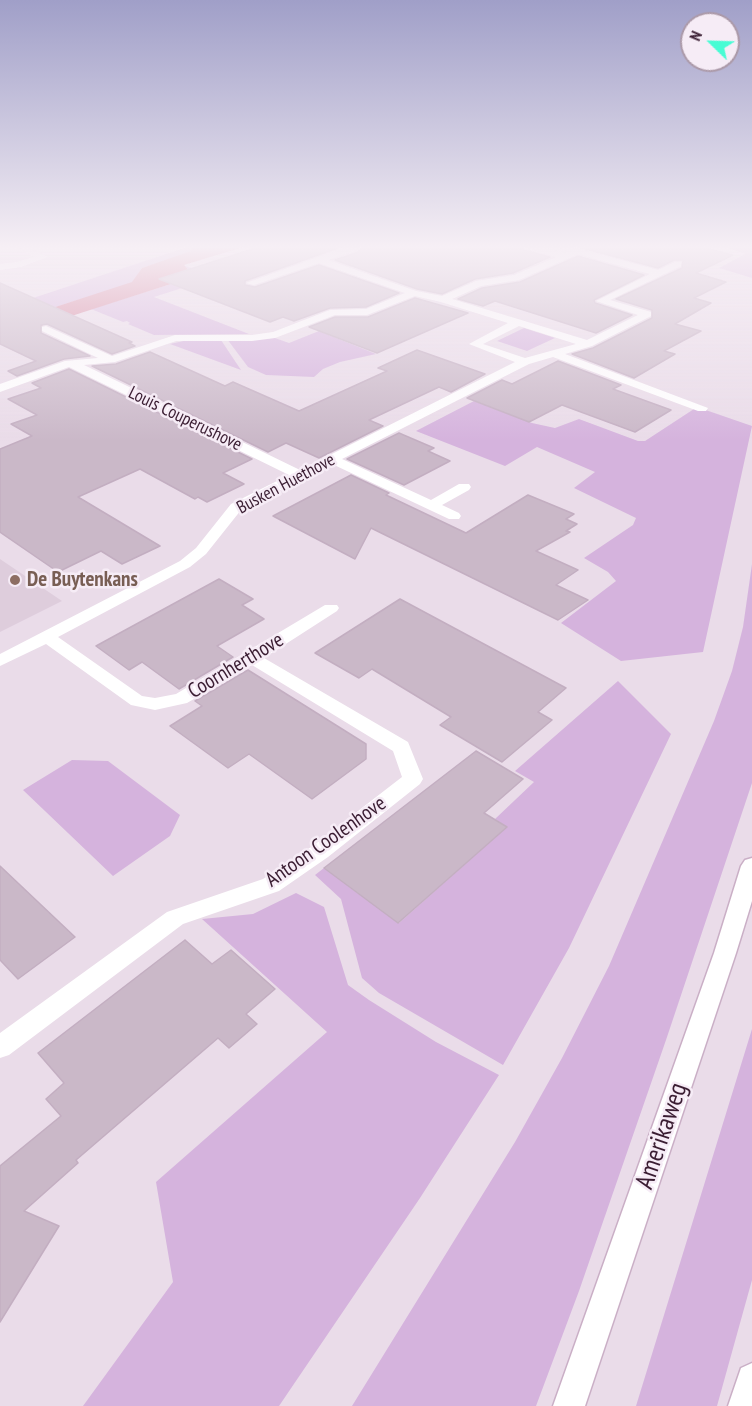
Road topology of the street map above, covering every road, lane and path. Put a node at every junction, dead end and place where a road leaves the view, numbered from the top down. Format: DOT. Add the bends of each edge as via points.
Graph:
graph roads {
  1 [pos="370,311"];
  2 [pos="481,311"];
  3 [pos="635,311"];
  4 [pos="518,322"];
  5 [pos="46,329"];
  6 [pos="588,344"];
  7 [pos="554,354"];
  8 [pos="111,360"];
  9 [pos="525,362"];
  10 [pos="69,363"];
  11 [pos="0,388"];
  12 [pos="702,408"];
  13 [pos="331,459"];
  14 [pos="300,475"];
  15 [pos="464,487"];
  16 [pos="431,505"];
  17 [pos="454,516"];
  18 [pos="331,608"];
  19 [pos="46,637"];
  20 [pos="252,658"];
  21 [pos="0,661"];
  22 [pos="752,866"];
  23 [pos="0,1047"];
  24 [pos="569,1406"];
  1 -- 8 [label="street" via="334,312 276,335 175,338"];
  2 -- 4 [label="street"];
  3 -- 6 [label="street, Busken Huethove" via="647,314"];
  4 -- 6 [label="street"];
  4 -- 9 [label="street" via="474,344"];
  5 -- 8 [label="street"];
  6 -- 7 [label="street, Busken Huethove"];
  7 -- 9 [label="street, Busken Huethove"];
  7 -- 12 [label="street"];
  8 -- 10 [label="street"];
  9 -- 13 [label="street, Busken Huethove"];
  10 -- 11 [label="street"];
  10 -- 14 [label="street, Louis Couperushove"];
  13 -- 14 [label="street, Busken Huethove"];
  13 -- 16 [label="street"];
  14 -- 19 [label="street, Busken Huethove" via="236,507 201,551 185,564"];
  15 -- 16 [label="street"];
  16 -- 17 [label="street"];
  18 -- 20 [label="street, Coornherthove"];
  19 -- 20 [label="street, Coornherthove" via="137,701 155,704 181,699"];
  19 -- 21 [label="street, Busken Huethove"];
  20 -- 23 [label="street, Antoon Coolenhove" via="401,747 412,779 271,885 175,918"];
  22 -- 24 [label="street, Amerikaweg"];
}
